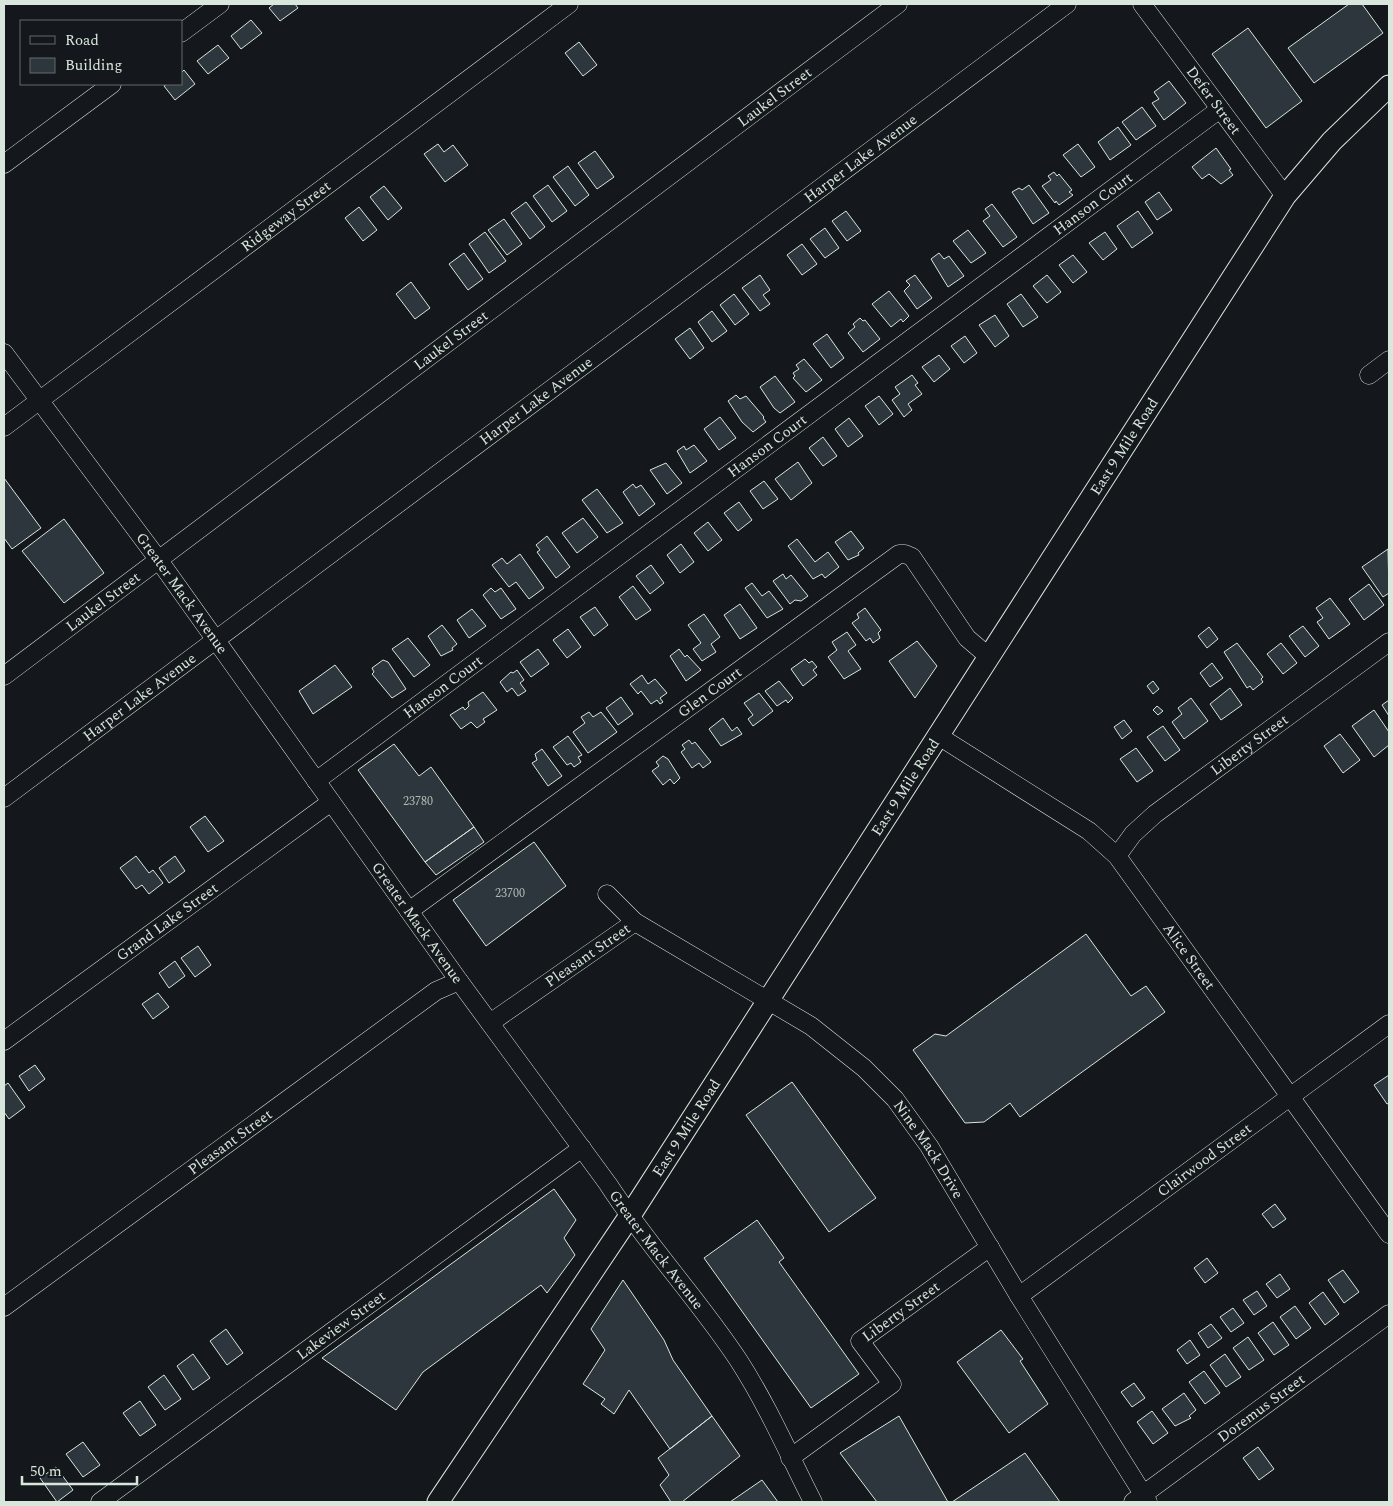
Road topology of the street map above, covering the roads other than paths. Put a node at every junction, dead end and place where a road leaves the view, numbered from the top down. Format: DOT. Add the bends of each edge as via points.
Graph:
graph roads {
  1 [pos="220,4"];
  2 [pos="569,4"];
  3 [pos="898,4"];
  4 [pos="1067,4"];
  5 [pos="1142,4"];
  6 [pos="182,32"];
  7 [pos="111,85"];
  8 [pos="1389,86"];
  9 [pos="1220,109"];
  10 [pos="4,164"];
  11 [pos="1284,196"];
  12 [pos="4,353"];
  13 [pos="1389,360"];
  14 [pos="1369,375"];
  15 [pos="39,400"];
  16 [pos="4,427"];
  17 [pos="158,559"];
  18 [pos="216,641"];
  19 [pos="1389,642"];
  20 [pos="988,656"];
  21 [pos="4,676"];
  22 [pos="937,735"];
  23 [pos="316,781"];
  24 [pos="4,798"];
  25 [pos="330,802"];
  26 [pos="1117,856"];
  27 [pos="607,894"];
  28 [pos="409,911"];
  29 [pos="635,922"];
  30 [pos="459,981"];
  31 [pos="768,1001"];
  32 [pos="490,1023"];
  33 [pos="1389,1024"];
  34 [pos="4,1041"];
  35 [pos="1290,1096"];
  36 [pos="582,1148"];
  37 [pos="629,1217"];
  38 [pos="1389,1234"];
  39 [pos="990,1247"];
  40 [pos="1019,1296"];
  41 [pos="4,1307"];
  42 [pos="1389,1314"];
  43 [pos="790,1458"];
  44 [pos="1142,1500"];
  45 [pos="100,1502"];
  46 [pos="438,1502"];
  47 [pos="814,1502"];
  1 -- 6 [label="street"];
  2 -- 15 [label="street, Ridgeway Street"];
  3 -- 17 [label="street, Laukel Street"];
  4 -- 18 [label="street, Harper Lake Avenue"];
  5 -- 9 [label="street, Defer Street"];
  7 -- 10 [label="street"];
  8 -- 11 [label="main road, East 9 Mile Road" via="1332,141"];
  9 -- 11 [label="street, Defer Street"];
  9 -- 23 [label="street, Hanson Court"];
  11 -- 20 [label="main road, East 9 Mile Road"];
  12 -- 15 [label="street, Greater Mack Avenue"];
  13 -- 14 [label="street"];
  15 -- 16 [label="street, Ridgeway Street"];
  15 -- 17 [label="street, Greater Mack Avenue"];
  17 -- 18 [label="street, Greater Mack Avenue"];
  17 -- 21 [label="street, Laukel Street"];
  18 -- 23 [label="street, Greater Mack Avenue"];
  18 -- 24 [label="street, Harper Lake Avenue"];
  19 -- 26 [label="street, Liberty Street" via="1155,814 1133,834"];
  20 -- 22 [label="main road, East 9 Mile Road"];
  20 -- 28 [label="street, Glen Court" via="967,638 912,557 899,554"];
  22 -- 26 [label="street, Alice Street" via="1089,831"];
  22 -- 31 [label="main road, East 9 Mile Road"];
  23 -- 25 [label="street, Greater Mack Avenue"];
  25 -- 28 [label="street, Greater Mack Avenue"];
  25 -- 34 [label="street, Grand Lake Street"];
  26 -- 35 [label="street, Alice Street"];
  27 -- 29 [label="street, Nine Mack Drive"];
  28 -- 30 [label="street, Greater Mack Avenue"];
  29 -- 31 [label="street, Nine Mack Drive"];
  29 -- 32 [label="street, Pleasant Street"];
  30 -- 32 [label="street, Greater Mack Avenue"];
  30 -- 41 [label="street, Pleasant Street" via="436,991"];
  31 -- 37 [label="main road, East 9 Mile Road"];
  31 -- 39 [label="street, Nine Mack Drive" via="827,1038 895,1099 929,1146"];
  32 -- 36 [label="street, Greater Mack Avenue"];
  33 -- 35 [label="street, Clairwood Street"];
  35 -- 38 [label="street, Alice Street"];
  35 -- 40 [label="street, Clairwood Street"];
  36 -- 37 [label="street, Greater Mack Avenue"];
  36 -- 45 [label="street, Lakeview Street"];
  37 -- 43 [label="street, Greater Mack Avenue" via="739,1360 767,1407"];
  37 -- 46 [label="main road, East 9 Mile Road"];
  39 -- 40 [label="street, Nine Mack Drive"];
  39 -- 43 [label="street, Liberty Street" via="860,1341 892,1384"];
  40 -- 44 [label="street, Nine Mack Drive"];
  42 -- 44 [label="street, Doremus Street"];
  43 -- 47 [label="street, Greater Mack Avenue"];
}
